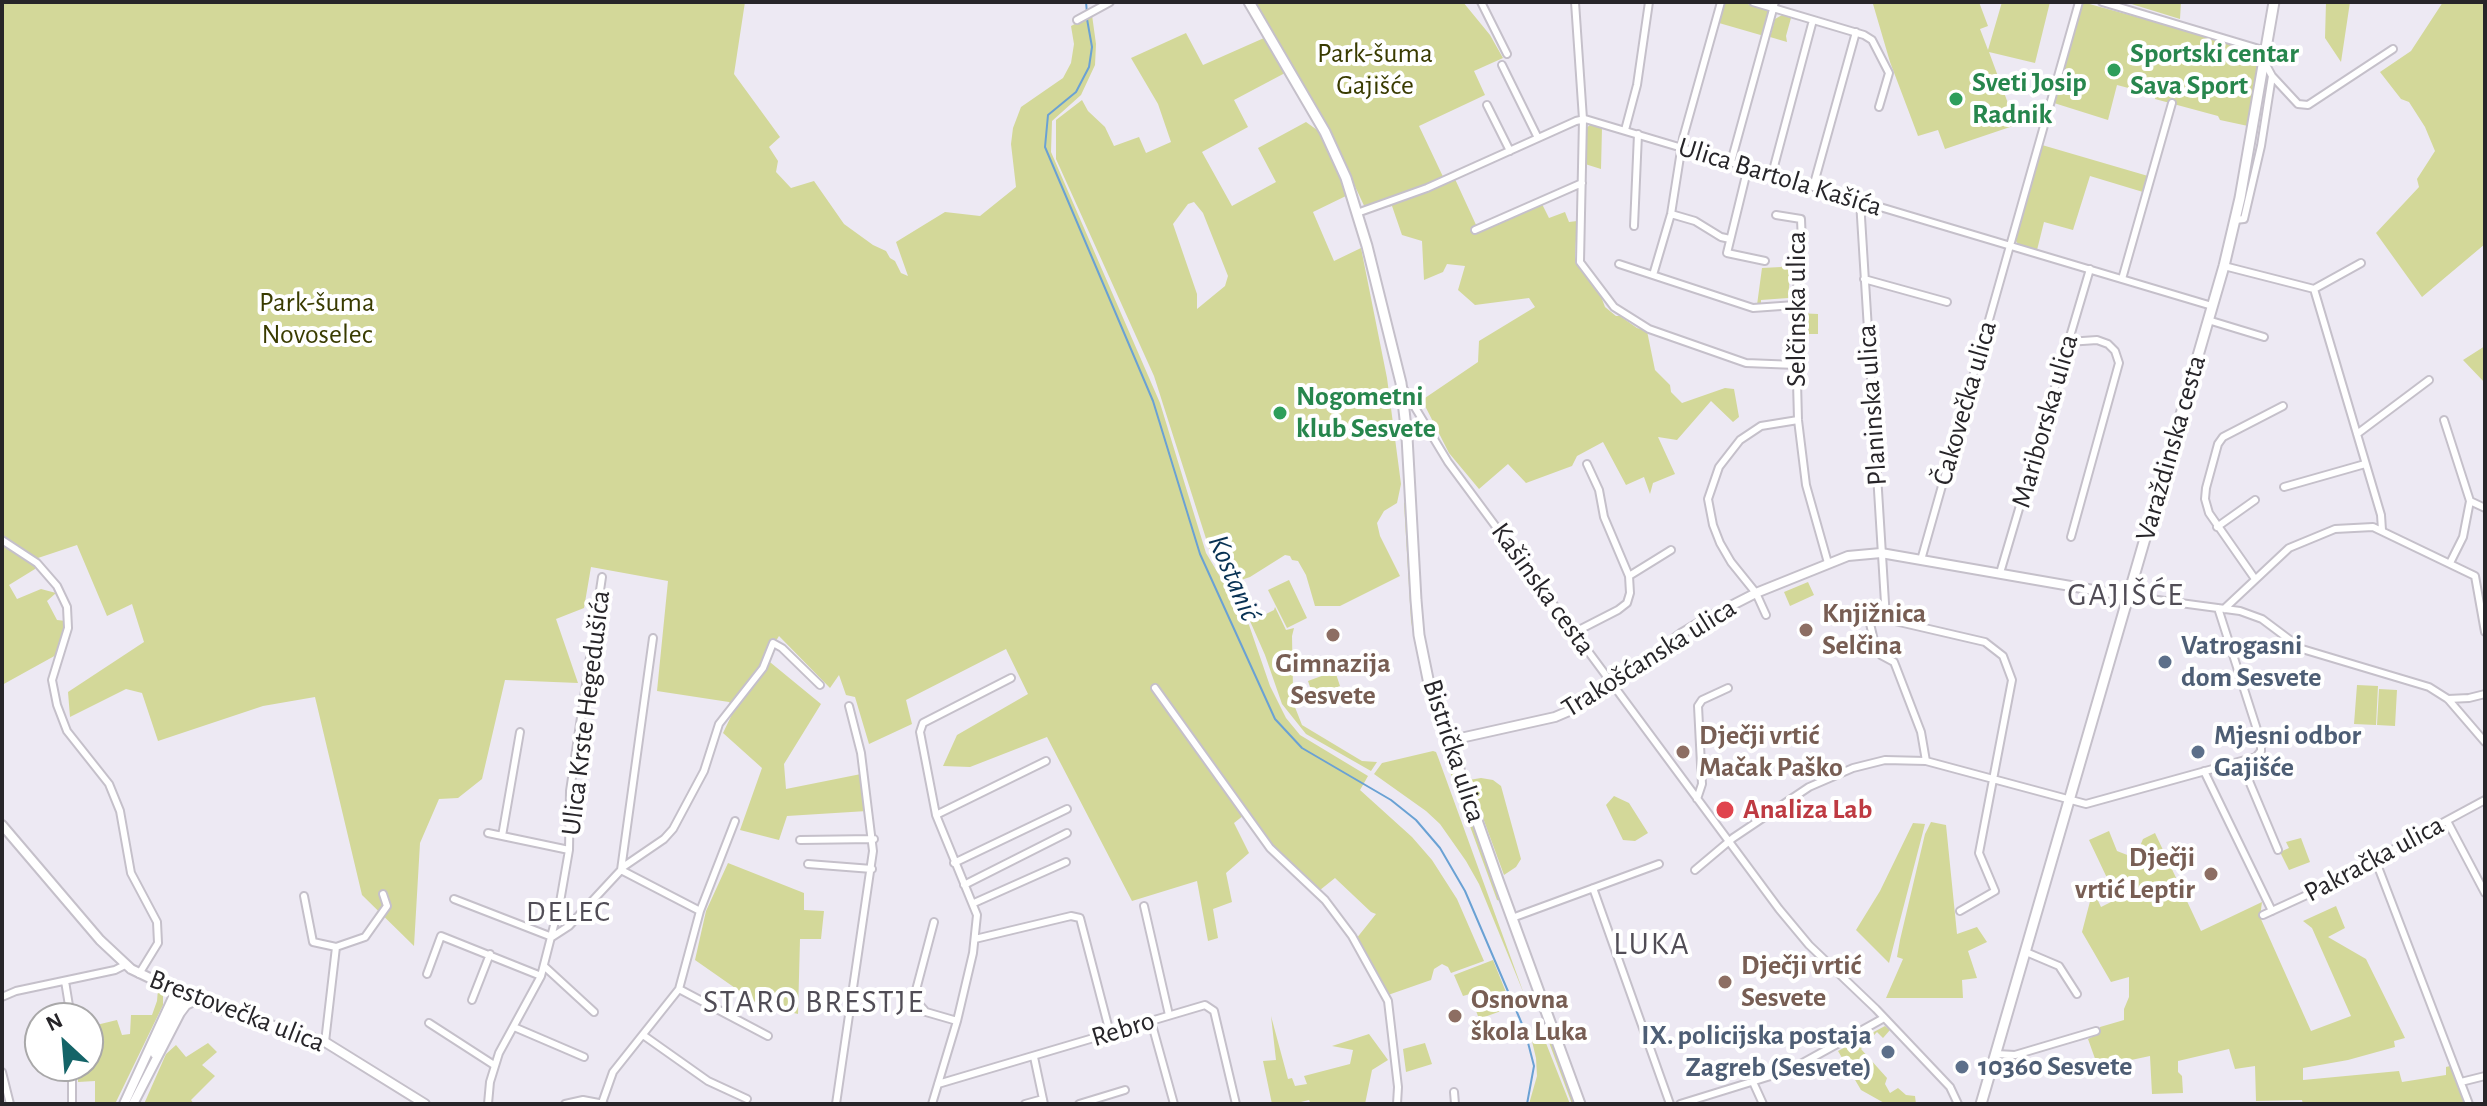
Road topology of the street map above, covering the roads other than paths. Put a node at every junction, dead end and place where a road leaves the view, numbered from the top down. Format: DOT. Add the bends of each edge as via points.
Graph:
graph roads {
  1 [pos="1110,2"];
  2 [pos="1249,2"];
  3 [pos="1481,2"];
  4 [pos="1575,2"];
  5 [pos="1649,2"];
  6 [pos="1721,2"];
  7 [pos="1753,2"];
  8 [pos="2079,2"];
  9 [pos="2102,2"];
  10 [pos="2274,2"];
  11 [pos="1774,5"];
  12 [pos="1079,19"];
  13 [pos="1813,20"];
  14 [pos="1856,32"];
  15 [pos="2393,49"];
  16 [pos="2266,51"];
  17 [pos="1507,54"];
  18 [pos="2265,62"];
  19 [pos="1502,65"];
  20 [pos="2272,76"];
  21 [pos="2172,103"];
  22 [pos="1487,105"];
  23 [pos="1879,107"];
  24 [pos="1583,119"];
  25 [pos="1625,130"];
  26 [pos="1638,134"];
  27 [pos="1538,138"];
  28 [pos="1682,148"];
  29 [pos="1510,151"];
  30 [pos="1731,162"];
  31 [pos="1748,167"];
  32 [pos="1772,174"];
  33 [pos="1582,183"];
  34 [pos="1813,187"];
  35 [pos="1860,201"];
  36 [pos="1357,213"];
  37 [pos="1671,214"];
  38 [pos="1776,215"];
  39 [pos="2235,220"];
  40 [pos="1634,226"];
  41 [pos="1475,230"];
  42 [pos="1730,239"];
  43 [pos="2010,246"];
  44 [pos="1765,261"];
  45 [pos="2361,263"];
  46 [pos="1619,264"];
  47 [pos="2224,266"];
  48 [pos="2090,269"];
  49 [pos="1653,275"];
  50 [pos="1864,279"];
  51 [pos="2122,279"];
  52 [pos="2314,289"];
  53 [pos="1947,302"];
  54 [pos="1795,305"];
  55 [pos="2212,306"];
  56 [pos="2208,320"];
  57 [pos="2264,337"];
  58 [pos="2068,342"];
  59 [pos="1796,365"];
  60 [pos="2429,380"];
  61 [pos="1401,383"];
  62 [pos="2283,406"];
  63 [pos="1798,420"];
  64 [pos="2444,420"];
  65 [pos="2357,434"];
  66 [pos="1587,464"];
  67 [pos="2365,464"];
  68 [pos="2284,487"];
  69 [pos="2255,500"];
  70 [pos="2470,501"];
  71 [pos="2485,508"];
  72 [pos="2217,527"];
  73 [pos="2382,530"];
  74 [pos="2071,537"];
  75 [pos="2,540"];
  76 [pos="1671,550"];
  77 [pos="1881,553"];
  78 [pos="1921,560"];
  79 [pos="1828,563"];
  80 [pos="2450,563"];
  81 [pos="2000,573"];
  82 [pos="1629,576"];
  83 [pos="602,577"];
  84 [pos="2255,579"];
  85 [pos="1756,593"];
  86 [pos="2128,596"];
  87 [pos="1885,609"];
  88 [pos="2221,609"];
  89 [pos="1766,615"];
  90 [pos="1575,632"];
  91 [pos="2485,632"];
  92 [pos="653,638"];
  93 [pos="1011,678"];
  94 [pos="820,685"];
  95 [pos="1612,685"];
  96 [pos="1155,688"];
  97 [pos="1728,688"];
  98 [pos="2485,694"];
  99 [pos="2448,699"];
  100 [pos="849,706"];
  101 [pos="520,732"];
  102 [pos="1447,741"];
  103 [pos="2485,742"];
  104 [pos="1046,761"];
  105 [pos="1926,761"];
  106 [pos="2241,762"];
  107 [pos="2204,771"];
  108 [pos="1992,779"];
  109 [pos="1697,799"];
  110 [pos="2485,800"];
  111 [pos="2070,801"];
  112 [pos="1067,809"];
  113 [pos="936,815"];
  114 [pos="735,821"];
  115 [pos="2447,821"];
  116 [pos="2,825"];
  117 [pos="488,833"];
  118 [pos="1067,833"];
  119 [pos="502,836"];
  120 [pos="874,839"];
  121 [pos="800,840"];
  122 [pos="1729,841"];
  123 [pos="569,850"];
  124 [pos="2278,850"];
  125 [pos="2375,859"];
  126 [pos="1066,862"];
  127 [pos="954,863"];
  128 [pos="808,864"];
  129 [pos="1659,864"];
  130 [pos="622,868"];
  131 [pos="872,869"];
  132 [pos="1695,870"];
  133 [pos="964,885"];
  134 [pos="1593,888"];
  135 [pos="2485,893"];
  136 [pos="383,894"];
  137 [pos="304,896"];
  138 [pos="454,899"];
  139 [pos="974,903"];
  140 [pos="1144,906"];
  141 [pos="700,911"];
  142 [pos="1960,911"];
  143 [pos="2272,911"];
  144 [pos="2263,915"];
  145 [pos="1512,918"];
  146 [pos="934,922"];
  147 [pos="552,937"];
  148 [pos="975,939"];
  149 [pos="336,947"];
  150 [pos="2026,952"];
  151 [pos="490,954"];
  152 [pos="125,965"];
  153 [pos="544,966"];
  154 [pos="139,974"];
  155 [pos="427,974"];
  156 [pos="541,976"];
  157 [pos="65,981"];
  158 [pos="679,989"];
  159 [pos="178,992"];
  160 [pos="2077,994"];
  161 [pos="2,997"];
  162 [pos="196,1000"];
  163 [pos="472,1000"];
  164 [pos="68,1002"];
  165 [pos="594,1012"];
  166 [pos="1169,1015"];
  167 [pos="1884,1018"];
  168 [pos="957,1021"];
  169 [pos="1151,1021"];
  170 [pos="429,1023"];
  171 [pos="514,1027"];
  172 [pos="2096,1031"];
  173 [pos="1110,1033"];
  174 [pos="643,1035"];
  175 [pos="768,1036"];
  176 [pos="325,1042"];
  177 [pos="1996,1054"];
  178 [pos="584,1057"];
  179 [pos="1034,1057"];
  180 [pos="154,1062"];
  181 [pos="494,1065"];
  182 [pos="2,1072"];
  183 [pos="2485,1076"];
  184 [pos="72,1082"];
  185 [pos="1753,1082"];
  186 [pos="2461,1082"];
  187 [pos="938,1084"];
  188 [pos="1125,1090"];
  189 [pos="1454,1092"];
  190 [pos="747,1099"];
  191 [pos="1043,1102"];
  192 [pos="10,1104"];
  193 [pos="72,1104"];
  194 [pos="124,1104"];
  195 [pos="133,1104"];
  196 [pos="425,1104"];
  197 [pos="488,1104"];
  198 [pos="565,1104"];
  199 [pos="603,1104"];
  200 [pos="836,1104"];
  201 [pos="932,1104"];
  202 [pos="1025,1104"];
  203 [pos="1079,1104"];
  204 [pos="1174,1104"];
  205 [pos="1236,1104"];
  206 [pos="1397,1104"];
  207 [pos="1455,1104"];
  208 [pos="1580,1104"];
  209 [pos="1670,1104"];
  210 [pos="1680,1104"];
  211 [pos="1763,1104"];
  212 [pos="1958,1104"];
  213 [pos="1981,1104"];
  214 [pos="2469,1104"];
  1 -- 12 [label="street"];
  2 -- 36 [label="main road, Kašinska cesta" via="1325,132"];
  3 -- 17 [label="street"];
  4 -- 24 [label="street"];
  5 -- 25 [label="street"];
  6 -- 28 [label="street"];
  7 -- 11 [label="street"];
  8 -- 43 [label="street, Čakovečka ulica"];
  9 -- 16 [label="street"];
  10 -- 16 [label="main road, Varaždinska cesta"];
  11 -- 13 [label="street"];
  11 -- 30 [label="street"];
  13 -- 14 [label="street"];
  13 -- 32 [label="street"];
  14 -- 23 [label="street" via="1876,44 1889,73"];
  14 -- 34 [label="street"];
  15 -- 20 [label="street" via="2308,105 2298,104"];
  16 -- 18 [label="main road, Varaždinska cesta"];
  18 -- 20 [label="street"];
  18 -- 39 [label="main road, Varaždinska cesta"];
  19 -- 27 [label="street"];
  20 -- 39 [label="street, Varaždinska cesta" via="2244,219"];
  21 -- 51 [label="street"];
  22 -- 29 [label="street"];
  24 -- 25 [label="street, Ulica Bartola Kašića"];
  24 -- 27 [label="street"];
  24 -- 33 [label="street"];
  25 -- 26 [label="street, Ulica Bartola Kašića"];
  26 -- 28 [label="street, Ulica Bartola Kašića"];
  26 -- 40 [label="street"];
  27 -- 29 [label="street"];
  28 -- 30 [label="street, Ulica Bartola Kašića"];
  28 -- 37 [label="street"];
  29 -- 36 [label="street"];
  30 -- 31 [label="street, Ulica Bartola Kašića"];
  31 -- 32 [label="street, Ulica Bartola Kašića"];
  31 -- 42 [label="street"];
  32 -- 34 [label="street, Ulica Bartola Kašića"];
  33 -- 41 [label="street"];
  33 -- 59 [label="street" via="1578,259 1614,307 1649,329 1746,363"];
  34 -- 35 [label="street, Ulica Bartola Kašića"];
  35 -- 43 [label="street, Ulica Bartola Kašića"];
  35 -- 50 [label="street, Planinska ulica"];
  36 -- 61 [label="main road, Kašinska cesta"];
  37 -- 42 [label="street"];
  37 -- 49 [label="street"];
  38 -- 54 [label="street, Selčinska ulica" via="1801,219"];
  39 -- 47 [label="main road, Varaždinska cesta"];
  42 -- 44 [label="street" via="1727,253"];
  43 -- 48 [label="street, Ulica Bartola Kašića"];
  43 -- 78 [label="street, Čakovečka ulica"];
  45 -- 52 [label="street"];
  46 -- 49 [label="street"];
  47 -- 52 [label="street"];
  47 -- 55 [label="main road, Varaždinska cesta"];
  48 -- 51 [label="street, Ulica Bartola Kašića"];
  48 -- 58 [label="street, Mariborska ulica"];
  49 -- 54 [label="street" via="1753,308"];
  50 -- 53 [label="street"];
  50 -- 77 [label="street, Planinska ulica"];
  51 -- 55 [label="street, Ulica Bartola Kašića"];
  52 -- 65 [label="street"];
  54 -- 59 [label="street, Selčinska ulica"];
  55 -- 56 [label="main road, Varaždinska cesta"];
  56 -- 57 [label="street"];
  56 -- 86 [label="main road, Varaždinska cesta"];
  58 -- 74 [label="street" via="2108,344 2119,363"];
  58 -- 81 [label="street, Mariborska ulica"];
  59 -- 63 [label="street, Selčinska ulica"];
  60 -- 65 [label="street"];
  61 -- 90 [label="street, Kašinska cesta" via="1440,450"];
  61 -- 102 [label="main road, Bistrička ulica" via="1419,635"];
  62 -- 72 [label="street" via="2230,432 2218,444 2205,499"];
  63 -- 79 [label="street, Selčinska ulica" via="1802,462"];
  63 -- 85 [label="street, Selčinska ulica" via="1761,426 1740,440 1719,467 1708,499 1713,525 1731,562"];
  64 -- 70 [label="street"];
  65 -- 67 [label="street"];
  66 -- 82 [label="street"];
  67 -- 68 [label="street"];
  67 -- 73 [label="street"];
  69 -- 72 [label="street"];
  70 -- 71 [label="street"];
  70 -- 80 [label="street" via="2463,537"];
  72 -- 84 [label="street"];
  73 -- 80 [label="street"];
  73 -- 84 [label="street" via="2335,529 2289,548"];
  75 -- 154 [label="street" via="37,563 67,607 68,628 52,680 67,731 115,796 131,873 157,922 158,943"];
  76 -- 82 [label="street"];
  77 -- 78 [label="street, Trakošćanska ulica"];
  77 -- 79 [label="street, Trakošćanska ulica"];
  77 -- 87 [label="street, Planinska ulica"];
  78 -- 81 [label="street, Trakošćanska ulica"];
  79 -- 85 [label="street, Trakošćanska ulica"];
  80 -- 91 [label="street" via="2475,576"];
  81 -- 86 [label="street, Trakošćanska ulica"];
  82 -- 90 [label="street" via="1627,603"];
  83 -- 123 [label="street, Ulica Krste Hegedušića" via="570,791"];
  84 -- 88 [label="street"];
  85 -- 89 [label="street, Selčinska ulica"];
  85 -- 95 [label="street, Trakošćanska ulica" via="1681,634"];
  86 -- 88 [label="street"];
  86 -- 111 [label="main road, Varaždinska cesta"];
  87 -- 105 [label="street" via="1868,615 1875,645 1894,662 1921,732"];
  87 -- 108 [label="street" via="1888,621 1981,640 2003,656 2012,680"];
  88 -- 99 [label="street" via="2262,619 2302,649 2429,687"];
  88 -- 106 [label="street" via="2261,742 2258,755"];
  90 -- 95 [label="street, Kašinska cesta"];
  92 -- 130 [label="street, Ulica Krste Hegedušića"];
  93 -- 113 [label="street" via="923,723 920,732"];
  94 -- 130 [label="street" via="773,643 763,668 719,724 704,771 673,829"];
  95 -- 102 [label="street, Trakošćanska ulica" via="1555,717"];
  95 -- 109 [label="street, Kašinska cesta"];
  96 -- 206 [label="street" via="1270,848 1325,900 1352,936 1388,1001"];
  97 -- 109 [label="street" via="1698,706 1702,784"];
  98 -- 99 [label="street"];
  99 -- 103 [label="street"];
  100 -- 120 [label="street"];
  101 -- 119 [label="street"];
  102 -- 145 [label="main road, Bistrička ulica"];
  104 -- 113 [label="street"];
  105 -- 108 [label="street"];
  105 -- 122 [label="street" via="1885,760 1853,768 1809,787"];
  106 -- 107 [label="street"];
  106 -- 124 [label="street"];
  107 -- 111 [label="street" via="2094,804"];
  107 -- 143 [label="street"];
  108 -- 111 [label="street"];
  108 -- 142 [label="street" via="1979,853 1995,891"];
  109 -- 122 [label="street, Kašinska cesta"];
  110 -- 115 [label="street, Pakračka ulica"];
  111 -- 150 [label="main road, Varaždinska cesta"];
  112 -- 127 [label="street"];
  113 -- 127 [label="street"];
  114 -- 141 [label="street"];
  115 -- 125 [label="street, Pakračka ulica"];
  115 -- 135 [label="street"];
  116 -- 152 [label="street, Brestovečka ulica"];
  117 -- 119 [label="street, Ulica Krste Hegedušića"];
  118 -- 133 [label="street"];
  119 -- 123 [label="street, Ulica Krste Hegedušića"];
  120 -- 121 [label="street"];
  120 -- 131 [label="street"];
  122 -- 132 [label="street"];
  122 -- 167 [label="street, Kašinska cesta" via="1809,945"];
  123 -- 147 [label="street, Ulica Krste Hegedušića"];
  125 -- 143 [label="street, Pakračka ulica"];
  125 -- 186 [label="street"];
  126 -- 139 [label="street"];
  127 -- 133 [label="street"];
  128 -- 131 [label="street"];
  129 -- 134 [label="street"];
  130 -- 141 [label="street"];
  130 -- 147 [label="street" via="569,926"];
  131 -- 200 [label="street"];
  133 -- 139 [label="street"];
  134 -- 145 [label="street"];
  134 -- 209 [label="street"];
  136 -- 149 [label="street" via="387,906 365,937"];
  137 -- 149 [label="street" via="313,942"];
  138 -- 147 [label="street"];
  139 -- 148 [label="street"];
  140 -- 166 [label="street"];
  141 -- 158 [label="street"];
  143 -- 144 [label="street, Pakračka ulica"];
  145 -- 208 [label="main road, Bistrička ulica"];
  146 -- 168 [label="street" via="916,990 919,1004 926,1012"];
  147 -- 153 [label="street, Ulica Krste Hegedušića"];
  148 -- 168 [label="street"];
  148 -- 173 [label="street" via="1080,918"];
  149 -- 176 [label="street"];
  150 -- 160 [label="street" via="2059,966"];
  150 -- 177 [label="main road, Varaždinska cesta"];
  151 -- 155 [label="street" via="441,936"];
  151 -- 156 [label="street"];
  151 -- 163 [label="street"];
  152 -- 154 [label="street, Brestovečka ulica"];
  152 -- 157 [label="street"];
  153 -- 156 [label="street, Ulica Krste Hegedušića"];
  153 -- 165 [label="street"];
  154 -- 159 [label="street, Brestovečka ulica"];
  156 -- 171 [label="street, Ulica Krste Hegedušića"];
  157 -- 161 [label="street"];
  157 -- 164 [label="street"];
  158 -- 174 [label="street"];
  158 -- 175 [label="street"];
  159 -- 162 [label="street, Brestovečka ulica"];
  159 -- 180 [label="street"];
  159 -- 194 [label="street"];
  162 -- 176 [label="street, Brestovečka ulica"];
  162 -- 180 [label="street" via="182,1010"];
  166 -- 169 [label="street, Rebro"];
  166 -- 205 [label="street, Rebro" via="1205,1005 1213,1009"];
  167 -- 185 [label="street" via="1790,1070"];
  167 -- 212 [label="street, Kašinska cesta" via="1950,1087"];
  168 -- 187 [label="street"];
  169 -- 173 [label="street, Rebro"];
  169 -- 204 [label="street"];
  170 -- 181 [label="street"];
  171 -- 178 [label="street"];
  171 -- 181 [label="street, Ulica Krste Hegedušića"];
  172 -- 177 [label="street" via="2015,1055"];
  173 -- 179 [label="street, Rebro"];
  174 -- 190 [label="street" via="708,1081"];
  174 -- 199 [label="street" via="613,1072"];
  176 -- 196 [label="street, Brestovečka ulica"];
  177 -- 213 [label="main road, Varaždinska cesta"];
  179 -- 187 [label="street, Rebro"];
  179 -- 191 [label="street"];
  180 -- 195 [label="street"];
  181 -- 197 [label="street, Ulica Krste Hegedušića"];
  182 -- 192 [label="street"];
  183 -- 186 [label="street"];
  184 -- 193 [label="street"];
  185 -- 210 [label="street"];
  185 -- 211 [label="street"];
  186 -- 214 [label="street"];
  187 -- 201 [label="street"];
  188 -- 203 [label="street"];
  189 -- 207 [label="street"];
  191 -- 202 [label="street"];
  198 -- 199 [label="street"];
}
